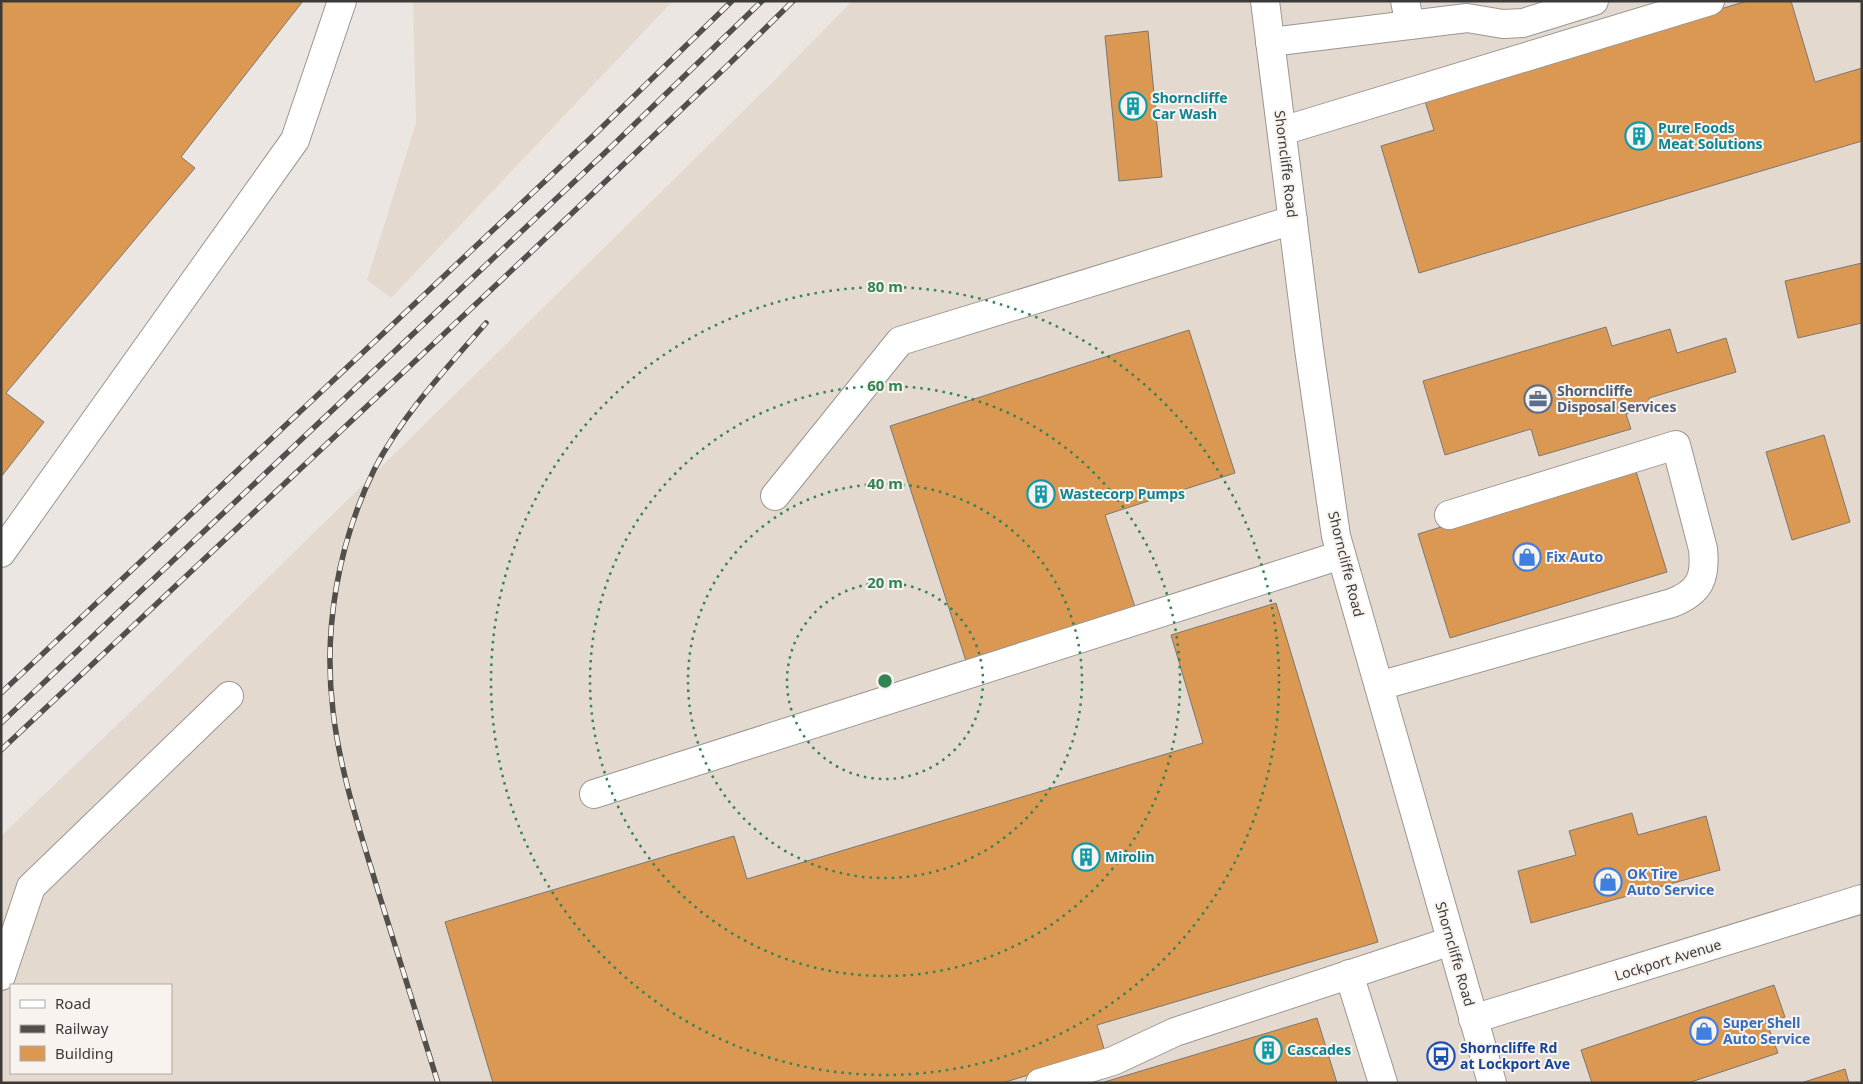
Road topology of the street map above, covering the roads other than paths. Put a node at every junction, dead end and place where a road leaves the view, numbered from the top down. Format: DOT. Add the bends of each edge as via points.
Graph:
graph roads {
  1 [pos="342,1"];
  2 [pos="1265,1"];
  3 [pos="1594,1"];
  4 [pos="1710,1"];
  5 [pos="1408,13"];
  6 [pos="1270,42"];
  7 [pos="1282,132"];
  8 [pos="1293,220"];
  9 [pos="775,496"];
  10 [pos="1449,515"];
  11 [pos="1,553"];
  12 [pos="1342,555"];
  13 [pos="1379,686"];
  14 [pos="229,696"];
  15 [pos="594,794"];
  16 [pos="1862,899"];
  17 [pos="1451,941"];
  18 [pos="1349,974"];
  19 [pos="1,976"];
  20 [pos="1473,1020"];
  21 [pos="1040,1083"];
  22 [pos="1383,1083"];
  23 [pos="1492,1083"];
  1 -- 11 [label="street" via="294,140"];
  2 -- 6 [label="street, Shorncliffe Road"];
  3 -- 5 [label="street" via="1523,23 1503,24"];
  4 -- 7 [label="street"];
  5 -- 6 [label="street"];
  6 -- 7 [label="street, Shorncliffe Road"];
  7 -- 8 [label="street, Shorncliffe Road"];
  8 -- 9 [label="street" via="900,342"];
  8 -- 12 [label="street, Shorncliffe Road" via="1336,536"];
  10 -- 13 [label="street" via="1676,445 1703,549 1702,577 1686,597 1672,603"];
  12 -- 13 [label="street, Shorncliffe Road"];
  12 -- 15 [label="street"];
  13 -- 17 [label="street, Shorncliffe Road"];
  14 -- 19 [label="street" via="31,887"];
  16 -- 20 [label="street, Lockport Avenue"];
  17 -- 18 [label="street"];
  17 -- 20 [label="street, Shorncliffe Road"];
  18 -- 21 [label="street" via="1175,1032 1113,1061"];
  18 -- 22 [label="street"];
  20 -- 23 [label="street, Shorncliffe Road"];
}
